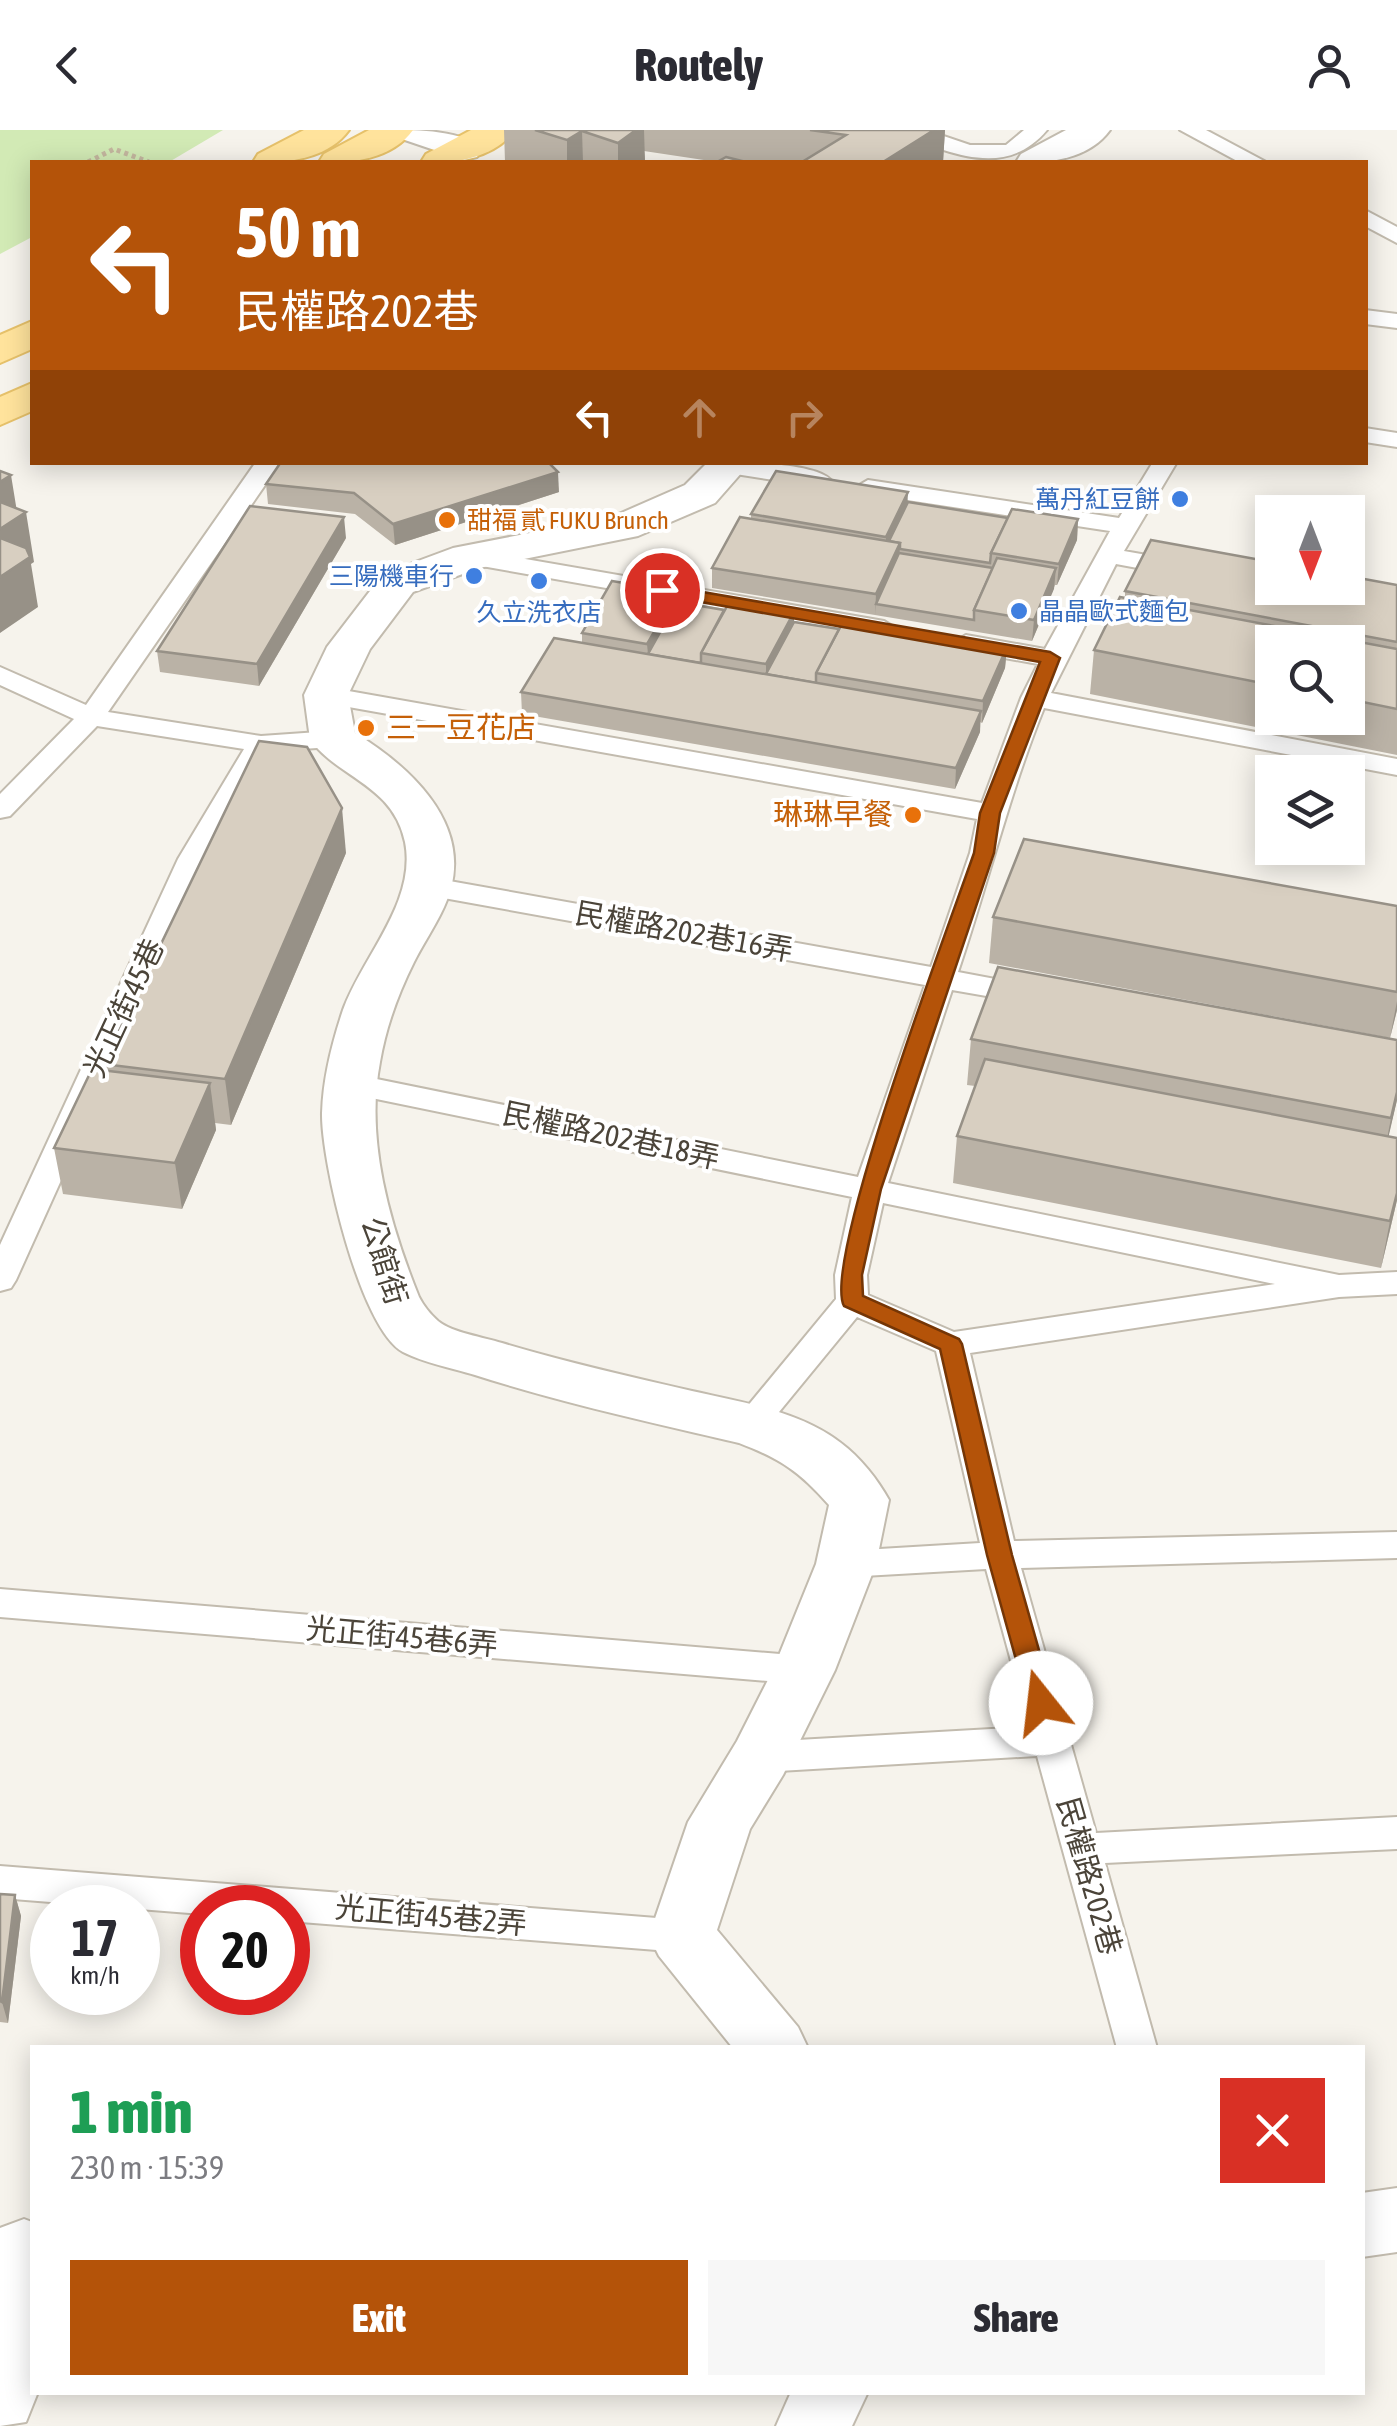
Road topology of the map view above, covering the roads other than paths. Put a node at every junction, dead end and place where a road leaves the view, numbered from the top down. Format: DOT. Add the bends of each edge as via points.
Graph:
graph roads {
  1 [pos="330,130"];
  2 [pos="395,130"];
  3 [pos="408,130"];
  4 [pos="905,130"];
  5 [pos="1037,130"];
  6 [pos="1092,130"];
  7 [pos="1190,130"];
  8 [pos="473,141"];
  9 [pos="1022,157"];
  10 [pos="275,160"];
  11 [pos="341,160"];
  12 [pos="1252,160"];
  13 [pos="1397,212"];
  14 [pos="1368,221"];
  15 [pos="1397,236"];
  16 [pos="1368,316"];
  17 [pos="1397,321"];
  18 [pos="30,334"];
  19 [pos="0,351"];
  20 [pos="30,396"];
  21 [pos="0,414"];
  22 [pos="1368,435"];
  23 [pos="1397,440"];
  24 [pos="267,465"];
  25 [pos="729,465"];
  26 [pos="736,465"];
  27 [pos="1162,465"];
  28 [pos="1125,526"];
  29 [pos="1107,555"];
  30 [pos="468,556"];
  31 [pos="1255,582"];
  32 [pos="1050,658"];
  33 [pos="0,675"];
  34 [pos="1034,698"];
  35 [pos="91,716"];
  36 [pos="330,717"];
  37 [pos="261,744"];
  38 [pos="1397,767"];
  39 [pos="0,810"];
  40 [pos="990,813"];
  41 [pos="427,886"];
  42 [pos="941,978"];
  43 [pos="1055,999"];
  44 [pos="352,1084"];
  45 [pos="870,1189"];
  46 [pos="0,1280"];
  47 [pos="1397,1283"];
  48 [pos="1339,1286"];
  49 [pos="852,1301"];
  50 [pos="951,1344"];
  51 [pos="749,1425"];
  52 [pos="1397,1545"];
  53 [pos="1000,1555"];
  54 [pos="846,1564"];
  55 [pos="0,1602"];
  56 [pos="804,1670"];
  57 [pos="1052,1740"];
  58 [pos="761,1757"];
  59 [pos="1397,1833"];
  60 [pos="1082,1849"];
  61 [pos="0,1882"];
  62 [pos="682,1936"];
  63 [pos="772,2045"];
  64 [pos="1136,2045"];
  65 [pos="1397,2220"];
  66 [pos="1365,2225"];
  67 [pos="19,2252"];
  68 [pos="830,2395"];
  69 [pos="0,2397"];
  70 [pos="813,2426"];
  1 -- 10 [label="main road"];
  2 -- 11 [label="main road"];
  3 -- 8 [label="street"];
  4 -- 9 [label="lane" via="968,151"];
  5 -- 9 [label="lane"];
  6 -- 9 [label="street"];
  7 -- 12 [label="lane"];
  13 -- 14 [label="lane"];
  14 -- 15 [label="lane"];
  16 -- 17 [label="lane"];
  18 -- 19 [label="main road"];
  20 -- 21 [label="main road"];
  22 -- 23 [label="lane"];
  24 -- 35 [label="lane"];
  25 -- 30 [label="street" via="700,494 623,528"];
  26 -- 28 [label="lane"];
  27 -- 28 [label="lane"];
  28 -- 29 [label="lane"];
  29 -- 31 [label="lane"];
  29 -- 32 [label="lane"];
  30 -- 32 [label="lane"];
  30 -- 36 [label="street" via="398,583 349,648"];
  32 -- 34 [label="lane"];
  33 -- 35 [label="lane"];
  34 -- 38 [label="lane"];
  34 -- 40 [label="lane"];
  35 -- 37 [label="lane"];
  35 -- 39 [label="lane"];
  36 -- 37 [label="lane"];
  36 -- 40 [label="lane"];
  36 -- 41 [label="street, 公館街" via="425,824"];
  37 -- 46 [label="lane, 光正街45巷" via="192,858"];
  40 -- 42 [label="lane" via="994,855"];
  41 -- 42 [label="lane, 民權路202巷16弄"];
  41 -- 44 [label="street, 公館街" via="380,979"];
  42 -- 43 [label="lane, 民權路202巷16弄"];
  42 -- 45 [label="lane"];
  44 -- 45 [label="lane, 民權路202巷18弄"];
  44 -- 51 [label="street, 公館街" via="350,1148 396,1308 420,1337 542,1376"];
  45 -- 48 [label="lane, 民權路202巷18弄"];
  45 -- 49 [label="lane" via="850,1275"];
  47 -- 48 [label="lane"];
  48 -- 50 [label="lane"];
  49 -- 50 [label="lane"];
  49 -- 51 [label="lane"];
  50 -- 53 [label="lane, 民權路202巷"];
  51 -- 54 [label="street, 公館街" via="821,1458 860,1500"];
  52 -- 53 [label="lane"];
  53 -- 54 [label="lane"];
  53 -- 57 [label="lane, 民權路202巷"];
  54 -- 56 [label="street, 公館街"];
  55 -- 56 [label="lane, 光正街45巷6弄"];
  56 -- 58 [label="street, 公館街"];
  57 -- 58 [label="lane"];
  57 -- 60 [label="lane, 民權路202巷"];
  58 -- 62 [label="street, 公館街" via="720,1822"];
  59 -- 60 [label="lane"];
  60 -- 64 [label="lane, 民權路202巷"];
  61 -- 62 [label="lane, 光正街45巷2弄"];
  62 -- 63 [label="street"];
  65 -- 66 [label="street"];
  67 -- 69 [label="street"];
  68 -- 70 [label="street"];
}
